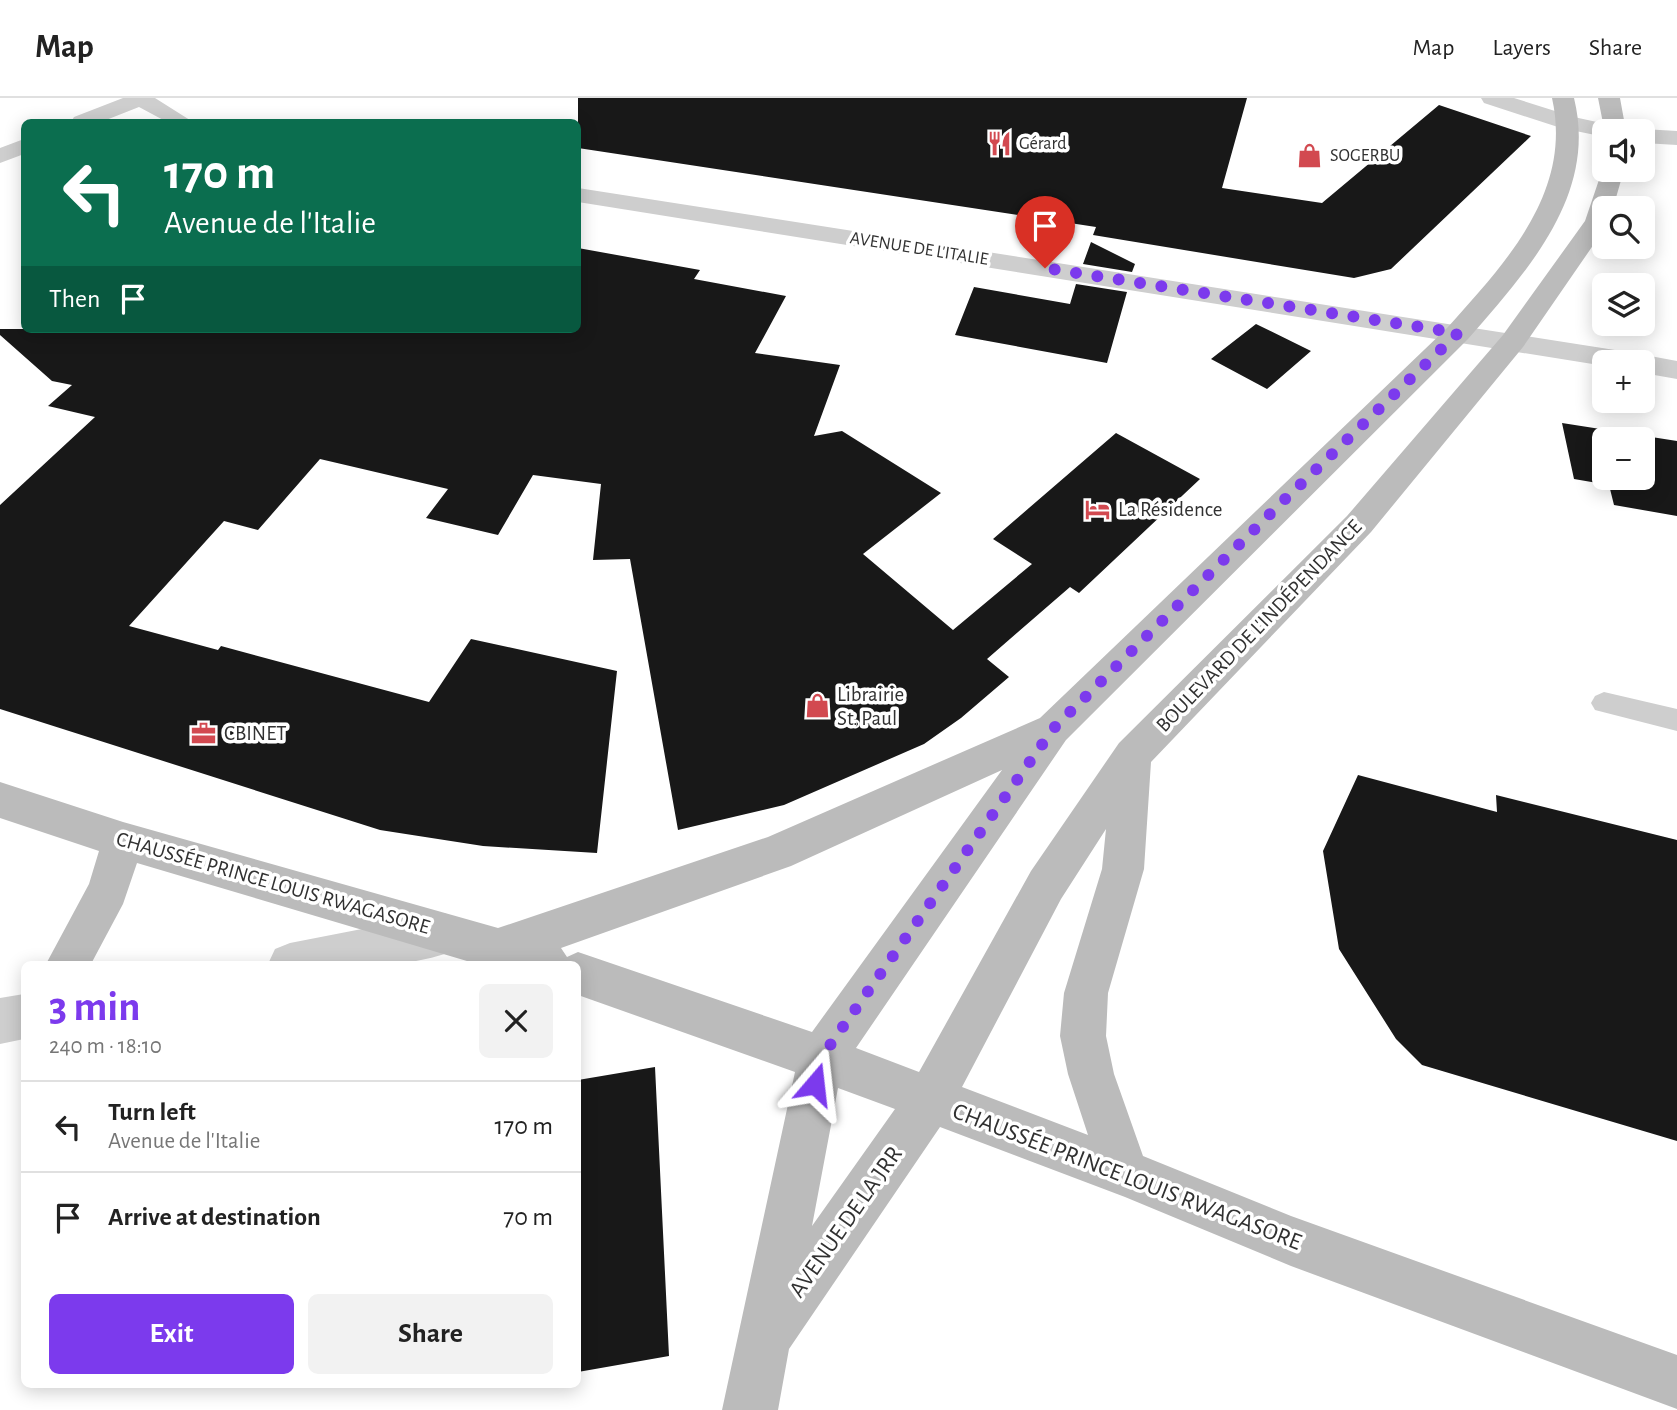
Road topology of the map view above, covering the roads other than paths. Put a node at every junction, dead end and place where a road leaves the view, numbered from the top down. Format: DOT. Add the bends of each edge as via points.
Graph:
graph roads {
  1 [pos="142,98"];
  2 [pos="1492,98"];
  3 [pos="1609,98"];
  4 [pos="1566,111"];
  5 [pos="90,119"];
  6 [pos="177,119"];
  7 [pos="1613,119"];
  8 [pos="1592,124"];
  9 [pos="1655,136"];
  10 [pos="1677,138"];
  11 [pos="21,147"];
  12 [pos="0,156"];
  13 [pos="1608,182"];
  14 [pos="581,195"];
  15 [pos="1458,333"];
  16 [pos="1513,341"];
  17 [pos="1592,355"];
  18 [pos="1655,366"];
  19 [pos="1677,370"];
  20 [pos="1604,704"];
  21 [pos="1677,720"];
  22 [pos="1053,729"];
  23 [pos="1133,755"];
  24 [pos="0,800"];
  25 [pos="123,839"];
  26 [pos="444,934"];
  27 [pos="500,948"];
  28 [pos="70,961"];
  29 [pos="305,961"];
  30 [pos="539,961"];
  31 [pos="581,975"];
  32 [pos="21,1018"];
  33 [pos="0,1021"];
  34 [pos="821,1058"];
  35 [pos="929,1101"];
  36 [pos="1125,1173"];
  37 [pos="762,1343"];
  38 [pos="1677,1382"];
  39 [pos="750,1410"];
  1 -- 5 [label="street"];
  1 -- 6 [label="street"];
  2 -- 4 [label="street"];
  3 -- 7 [label="street"];
  4 -- 8 [label="street"];
  4 -- 15 [label="street" via="1567,165 1547,219 1510,274"];
  9 -- 10 [label="street"];
  11 -- 12 [label="street"];
  13 -- 16 [label="street, BOULEVARD DE L'INDÉPENDANCE" via="1597,221"];
  14 -- 15 [label="street, AVENUE DE L'ITALIE"];
  15 -- 16 [label="street, AVENUE DE L'ITALIE"];
  15 -- 22 [label="street"];
  16 -- 17 [label="street, AVENUE DE L'ITALIE"];
  16 -- 23 [label="street, BOULEVARD DE L'INDÉPENDANCE" via="1359,524"];
  18 -- 19 [label="street"];
  20 -- 21 [label="lane"];
  22 -- 27 [label="street" via="776,853"];
  22 -- 34 [label="street"];
  23 -- 35 [label="street, BOULEVARD DE L'INDÉPENDANCE" via="1046,885"];
  23 -- 36 [label="street" via="1123,869 1086,993 1083,1036"];
  24 -- 25 [label="street, CHAUSSÉE PRINCE LOUIS RWAGASORE"];
  25 -- 26 [label="street, CHAUSSÉE PRINCE LOUIS RWAGASORE"];
  25 -- 28 [label="street" via="108,890"];
  26 -- 27 [label="street, CHAUSSÉE PRINCE LOUIS RWAGASORE"];
  26 -- 29 [label="street"];
  27 -- 30 [label="street, CHAUSSÉE PRINCE LOUIS RWAGASORE"];
  31 -- 34 [label="street, CHAUSSÉE PRINCE LOUIS RWAGASORE"];
  32 -- 33 [label="street"];
  34 -- 35 [label="street, CHAUSSÉE PRINCE LOUIS RWAGASORE"];
  34 -- 37 [label="street, AVENUE DE LA JRR"];
  35 -- 36 [label="street, CHAUSSÉE PRINCE LOUIS RWAGASORE"];
  35 -- 37 [label="street, AVENUE DE LA JRR"];
  36 -- 38 [label="street, CHAUSSÉE PRINCE LOUIS RWAGASORE" via="1304,1246"];
  37 -- 39 [label="street, AVENUE DE LA JRR"];
}
